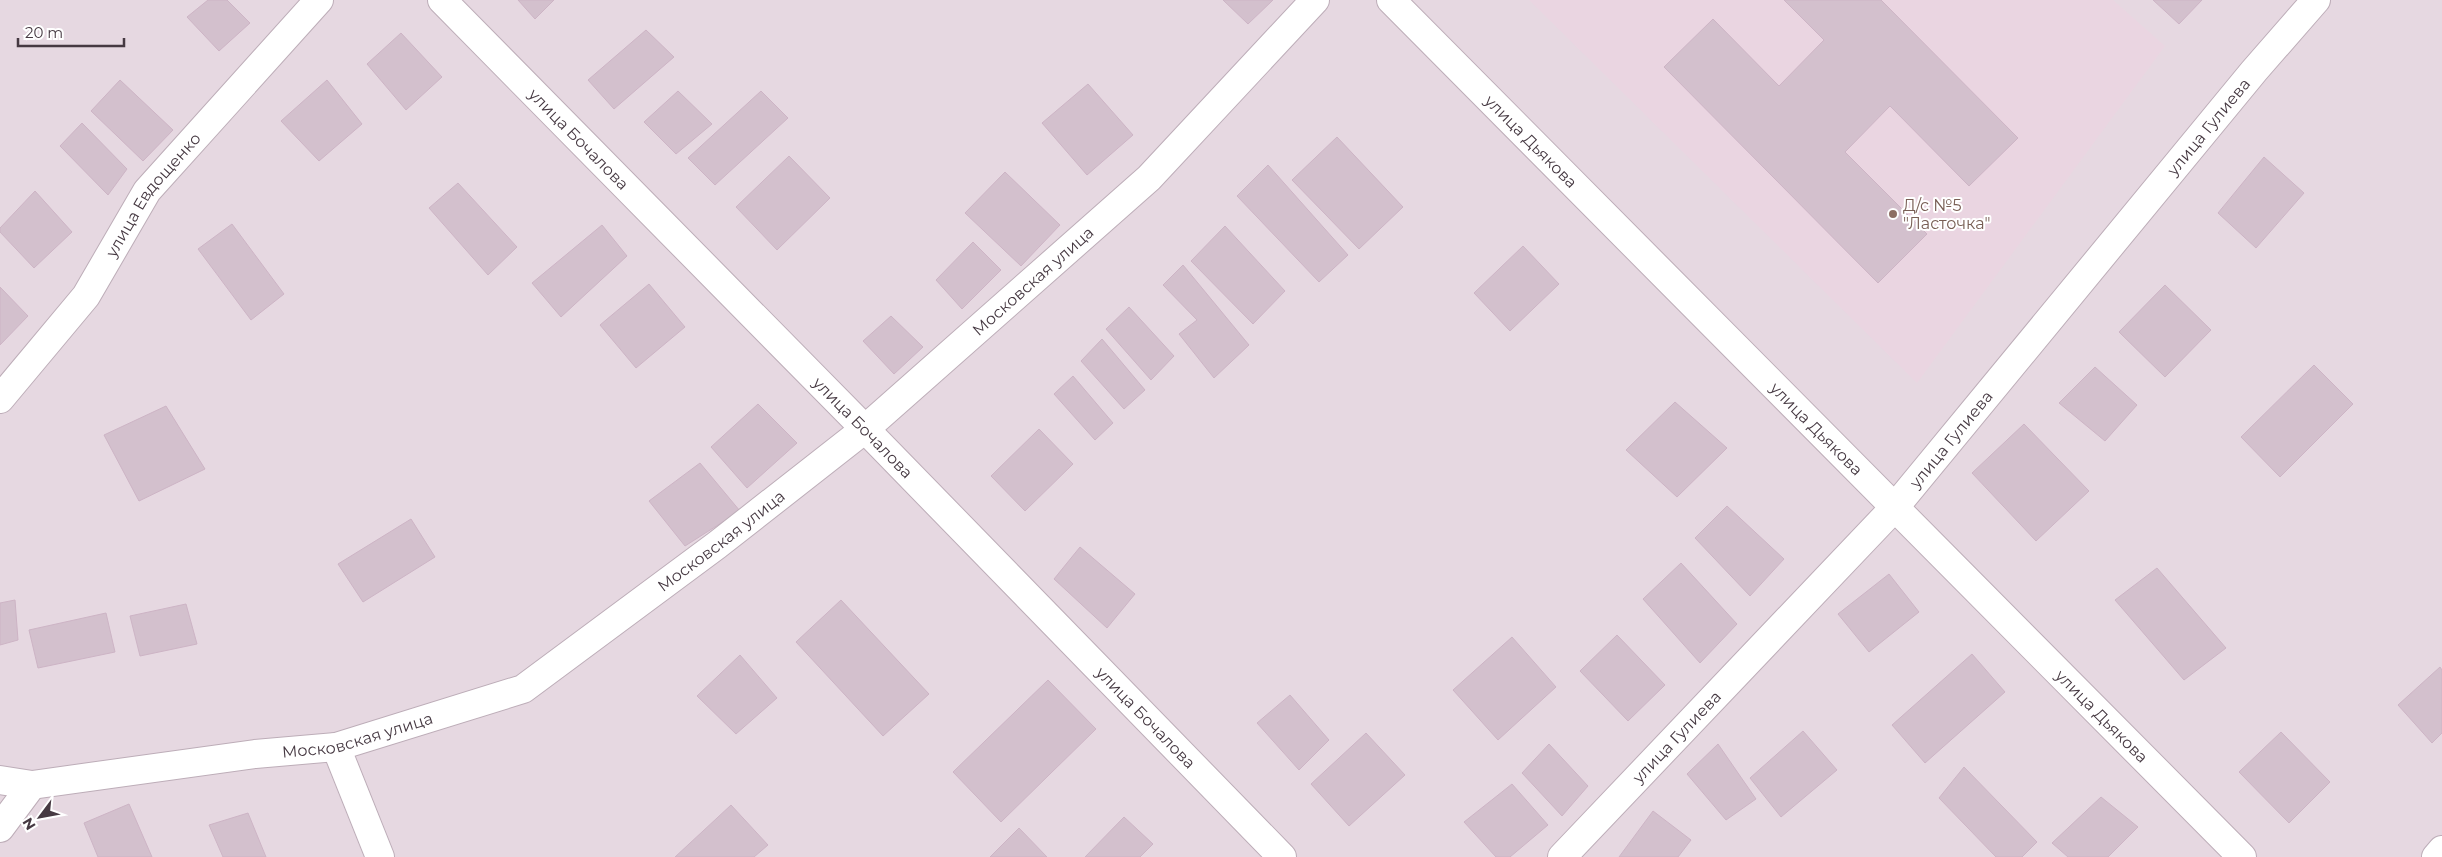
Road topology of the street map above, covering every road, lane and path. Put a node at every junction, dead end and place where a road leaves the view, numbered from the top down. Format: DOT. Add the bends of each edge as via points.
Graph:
graph roads {
  1 [pos="319,0"];
  2 [pos="442,0"];
  3 [pos="1315,0"];
  4 [pos="1391,0"];
  5 [pos="2316,0"];
  6 [pos="0,399"];
  7 [pos="865,429"];
  8 [pos="1895,507"];
  9 [pos="336,747"];
  10 [pos="0,780"];
  11 [pos="32,785"];
  12 [pos="0,828"];
  13 [pos="2442,850"];
  14 [pos="380,857"];
  15 [pos="1282,857"];
  16 [pos="1562,857"];
  17 [pos="2242,857"];
  18 [pos="2436,857"];
  1 -- 6 [label="street, улица Евдощенко" via="147,191 86,296"];
  2 -- 7 [label="street, улица Бочалова"];
  3 -- 7 [label="street, Московская улица" via="1149,178"];
  4 -- 8 [label="street, улица Дьякова"];
  5 -- 8 [label="street, улица Гулиева"];
  7 -- 9 [label="street, Московская улица" via="523,689"];
  7 -- 15 [label="street, улица Бочалова"];
  8 -- 16 [label="street, улица Гулиева"];
  8 -- 17 [label="street, улица Дьякова"];
  9 -- 11 [label="street, Московская улица" via="255,754"];
  9 -- 14 [label="street"];
  10 -- 11 [label="street, Московская улица"];
  11 -- 12 [label="street"];
  13 -- 18 [label="street"];
}
